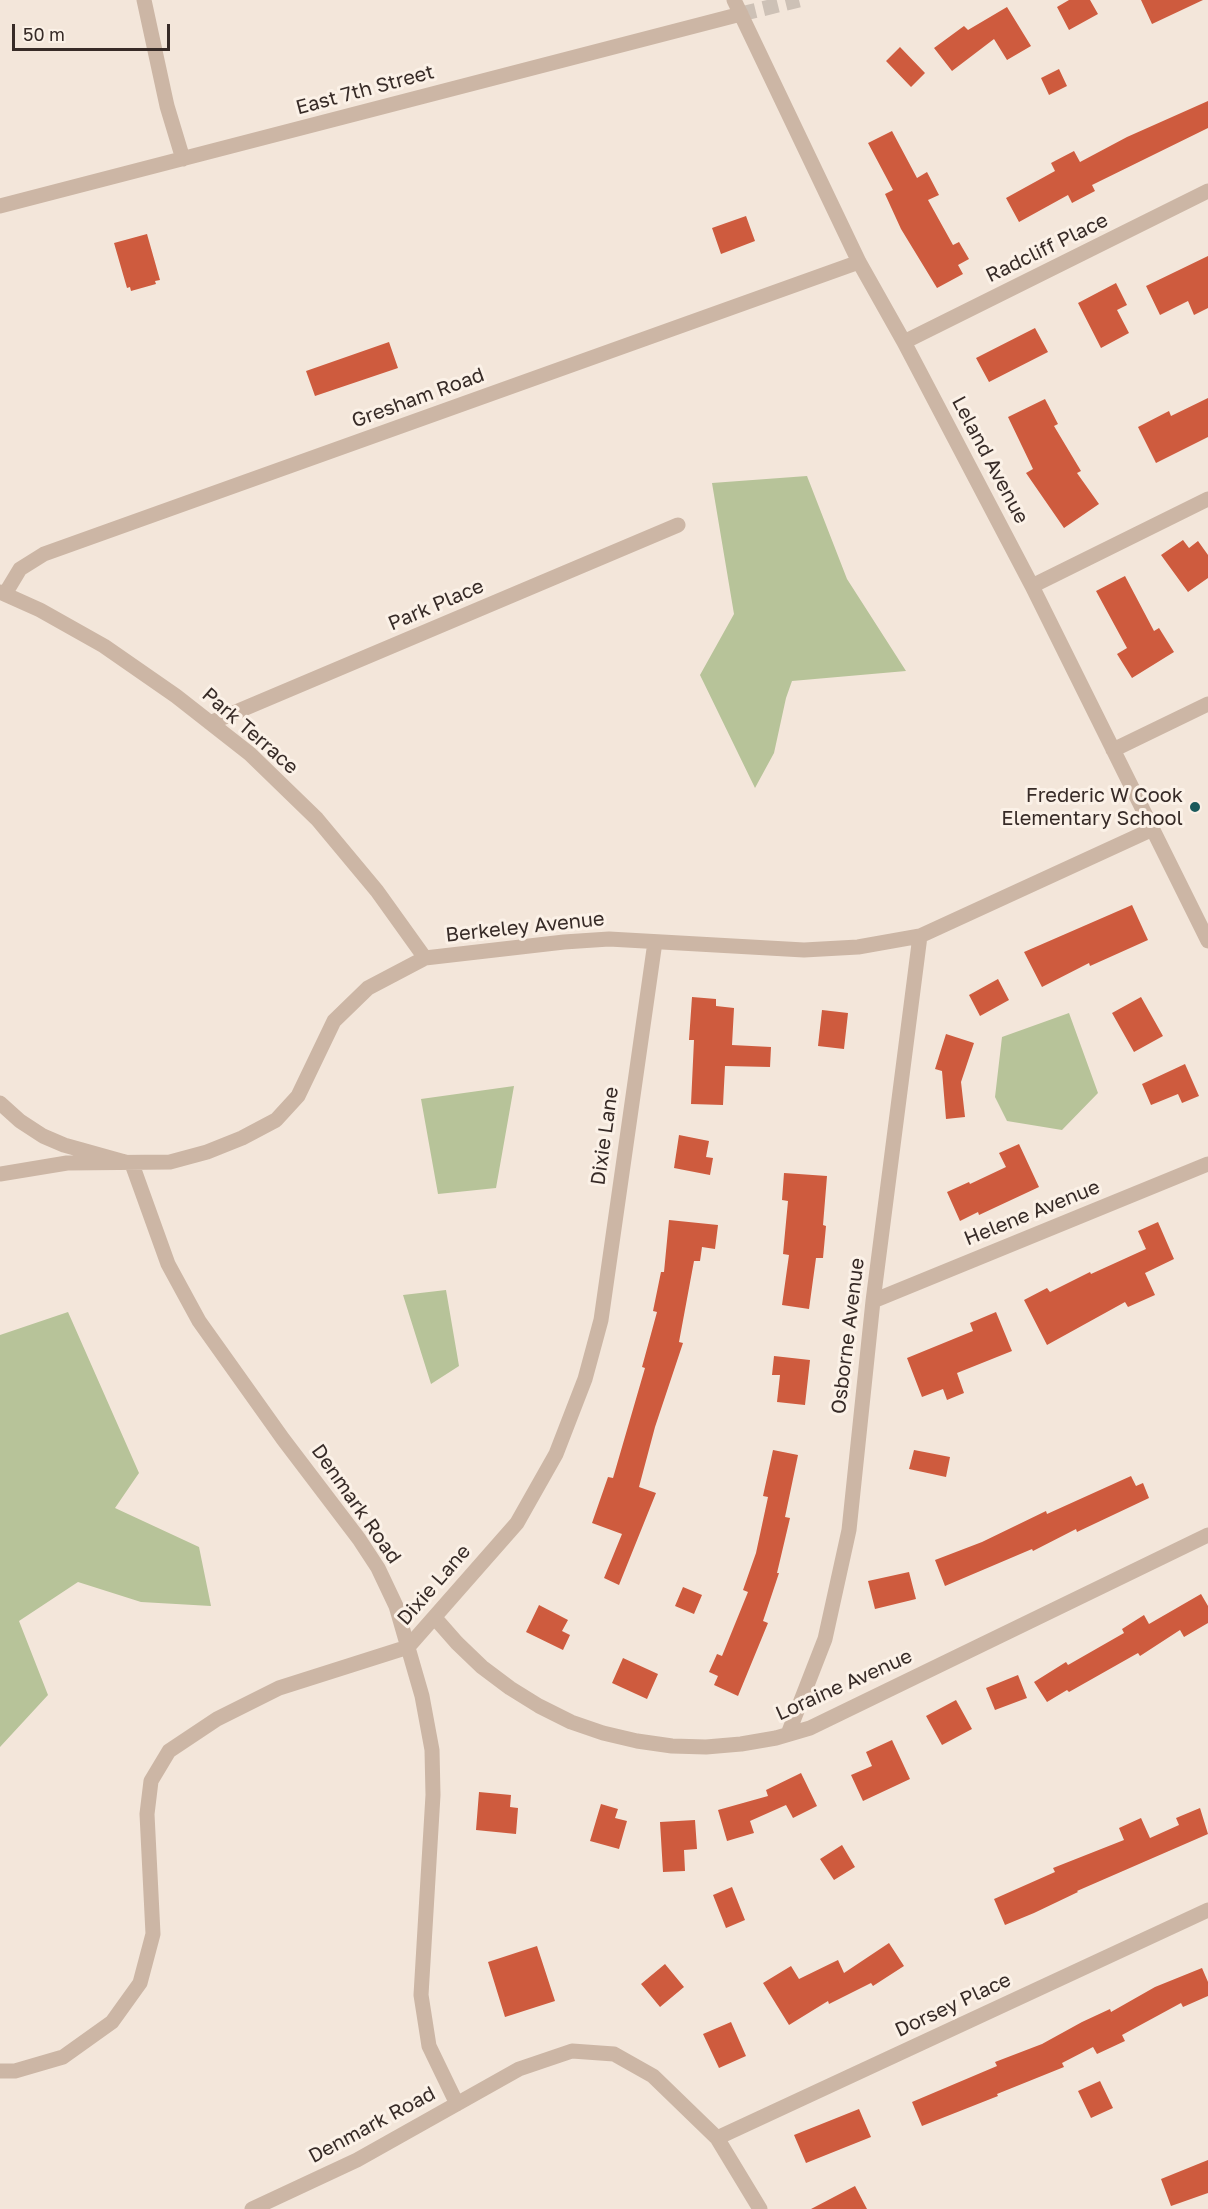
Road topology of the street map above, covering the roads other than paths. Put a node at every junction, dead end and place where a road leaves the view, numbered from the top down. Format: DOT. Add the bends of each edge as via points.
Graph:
graph roads {
  1 [pos="144,0"];
  2 [pos="737,7"];
  3 [pos="183,159"];
  4 [pos="1208,191"];
  5 [pos="0,206"];
  6 [pos="860,262"];
  7 [pos="904,342"];
  8 [pos="1208,499"];
  9 [pos="678,525"];
  10 [pos="1032,586"];
  11 [pos="2,593"];
  12 [pos="1208,704"];
  13 [pos="210,723"];
  14 [pos="1113,750"];
  15 [pos="1153,829"];
  16 [pos="920,936"];
  17 [pos="1208,941"];
  18 [pos="655,942"];
  19 [pos="425,958"];
  20 [pos="0,1103"];
  21 [pos="132,1164"];
  22 [pos="1208,1164"];
  23 [pos="0,1174"];
  24 [pos="873,1301"];
  25 [pos="1208,1535"];
  26 [pos="435,1618"];
  27 [pos="408,1647"];
  28 [pos="788,1734"];
  29 [pos="1208,1910"];
  30 [pos="0,2071"];
  31 [pos="457,2104"];
  32 [pos="717,2138"];
  33 [pos="252,2209"];
  34 [pos="759,2209"];
  1 -- 3 [label="street"];
  2 -- 3 [label="street, East 7th Street"];
  2 -- 6 [label="street, Leland Avenue"];
  3 -- 5 [label="street, East 7th Street"];
  4 -- 7 [label="street, Radcliff Place"];
  6 -- 7 [label="street, Leland Avenue"];
  6 -- 11 [label="street, Gresham Road" via="44,554 20,569"];
  7 -- 10 [label="street, Leland Avenue"];
  8 -- 10 [label="street"];
  9 -- 13 [label="street, Park Place"];
  10 -- 14 [label="street, Leland Avenue"];
  11 -- 13 [label="street, Park Terrace" via="104,645"];
  12 -- 14 [label="street"];
  13 -- 19 [label="street, Park Terrace" via="250,754 317,819 377,891"];
  14 -- 15 [label="street, Leland Avenue"];
  15 -- 16 [label="street, Berkeley Avenue"];
  15 -- 17 [label="street, Leland Avenue"];
  16 -- 18 [label="street, Berkeley Avenue" via="858,947 804,950"];
  16 -- 24 [label="street, Osborne Avenue"];
  18 -- 19 [label="street, Berkeley Avenue" via="564,942"];
  18 -- 26 [label="street, Dixie Lane" via="601,1320 585,1379 556,1454 517,1522"];
  19 -- 21 [label="street, Berkeley Avenue" via="368,988 334,1021 298,1096 276,1120 207,1152 170,1162"];
  20 -- 21 [label="street" via="43,1136"];
  21 -- 23 [label="street, Berkeley Avenue" via="67,1163"];
  21 -- 27 [label="street, Denmark Road" via="168,1264 199,1321 378,1568 396,1606"];
  22 -- 24 [label="street, Helene Avenue"];
  24 -- 28 [label="street, Osborne Avenue" via="849,1530 825,1639"];
  25 -- 28 [label="street, Loraine Avenue" via="810,1728"];
  26 -- 27 [label="street, Dixie Lane"];
  26 -- 28 [label="street, Loraine Avenue" via="465,1651 510,1688 571,1722 603,1733 672,1746 706,1747"];
  27 -- 30 [label="street, Dixie Lane" via="279,1688 217,1719 169,1751 151,1781 147,1814 153,1934 140,1983 112,2022 63,2057 15,2072"];
  27 -- 31 [label="street, Denmark Road" via="432,1750 433,1795 421,1995 429,2046"];
  29 -- 32 [label="street, Dorsey Place"];
  31 -- 32 [label="street" via="519,2069 572,2051 614,2054 653,2076"];
  31 -- 33 [label="street, Denmark Road" via="357,2160"];
  32 -- 34 [label="street"];
}
